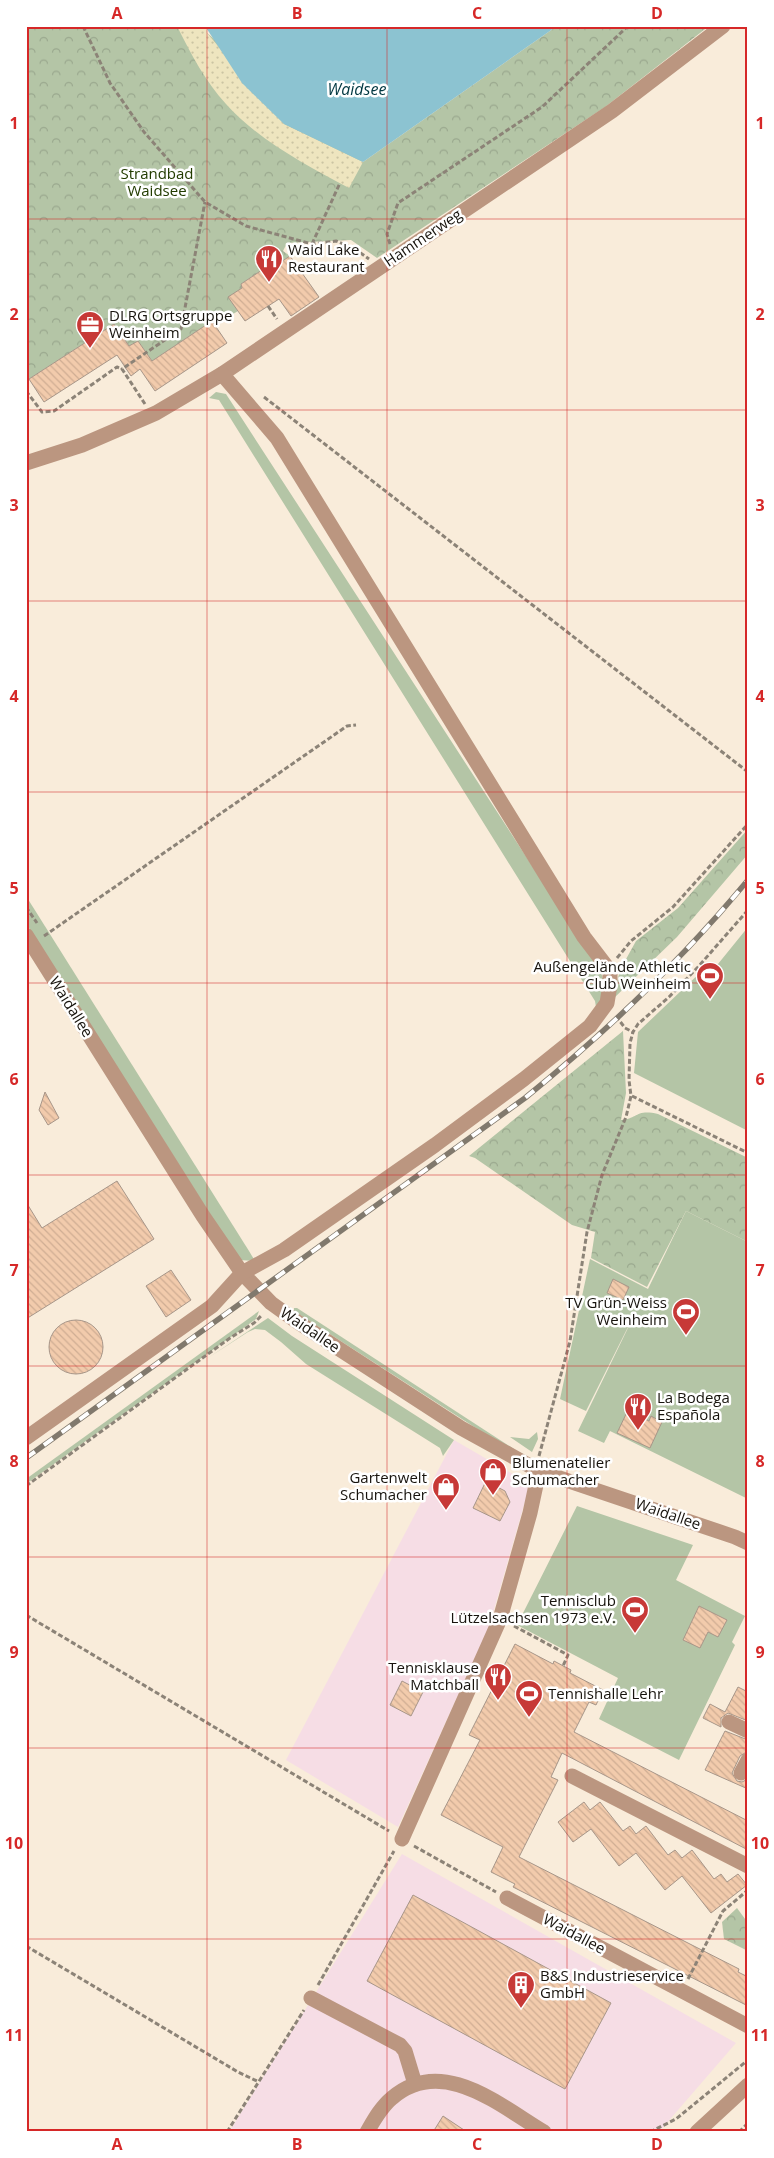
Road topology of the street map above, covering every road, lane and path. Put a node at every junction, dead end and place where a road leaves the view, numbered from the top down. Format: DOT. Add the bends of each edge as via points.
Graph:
graph roads {
  1 [pos="83,26"];
  2 [pos="628,26"];
  3 [pos="723,26"];
  4 [pos="340,183"];
  5 [pos="205,202"];
  6 [pos="312,244"];
  7 [pos="394,257"];
  8 [pos="376,270"];
  9 [pos="122,369"];
  10 [pos="222,374"];
  11 [pos="26,391"];
  12 [pos="262,396"];
  13 [pos="152,414"];
  14 [pos="26,463"];
  15 [pos="356,725"];
  16 [pos="748,772"];
  17 [pos="748,824"];
  18 [pos="26,907"];
  19 [pos="748,910"];
  20 [pos="26,935"];
  21 [pos="44,936"];
  22 [pos="49,943"];
  23 [pos="610,971"];
  24 [pos="607,1003"];
  25 [pos="633,1032"];
  26 [pos="631,1096"];
  27 [pos="748,1153"];
  28 [pos="242,1273"];
  29 [pos="271,1303"];
  30 [pos="26,1438"];
  31 [pos="530,1453"];
  32 [pos="538,1464"];
  33 [pos="26,1486"];
  34 [pos="748,1544"];
  35 [pos="26,1615"];
  36 [pos="500,1619"];
  37 [pos="563,1666"];
  38 [pos="729,1722"];
  39 [pos="748,1732"];
  40 [pos="572,1776"];
  41 [pos="309,1782"];
  42 [pos="402,1839"];
  43 [pos="748,1866"];
  44 [pos="748,1890"];
  45 [pos="507,1898"];
  46 [pos="26,1946"];
  47 [pos="682,1992"];
  48 [pos="311,1998"];
  49 [pos="748,2026"];
  50 [pos="748,2060"];
  51 [pos="259,2082"];
  52 [pos="415,2084"];
  53 [pos="748,2084"];
  54 [pos="748,2123"];
  55 [pos="705,2129"];
  56 [pos="366,2132"];
  57 [pos="544,2132"];
  58 [pos="650,2132"];
  59 [pos="739,2132"];
  1 -- 5 [label="path" via="110,83 169,163"];
  2 -- 7 [label="path" via="542,107 398,203 387,234"];
  3 -- 7 [label="street, Hammerweg" via="612,111"];
  4 -- 6 [label="path"];
  5 -- 6 [label="path" via="246,226"];
  5 -- 9 [label="path" via="182,328"];
  6 -- 8 [label="path" via="336,241 371,261"];
  7 -- 8 [label="street, Hammerweg"];
  8 -- 10 [label="street, Hammerweg"];
  9 -- 11 [label="path" via="117,367 54,411 42,412"];
  9 -- 13 [label="path"];
  10 -- 13 [label="street, Hammerweg"];
  10 -- 23 [label="street" via="277,438 584,937"];
  12 -- 16 [label="path"];
  13 -- 14 [label="street, Hammerweg" via="82,445"];
  15 -- 21 [label="path" via="346,726"];
  17 -- 23 [label="path" via="673,907 631,941"];
  18 -- 21 [label="path"];
  19 -- 25 [label="path" via="698,967"];
  20 -- 28 [label="street, Waidallee"];
  21 -- 22 [label="path"];
  23 -- 24 [label="street"];
  24 -- 25 [label="path" via="621,1023"];
  24 -- 28 [label="street" via="590,1026 435,1146 284,1250"];
  25 -- 26 [label="path" via="630,1043"];
  26 -- 27 [label="path"];
  26 -- 32 [label="path" via="626,1117 602,1175 587,1232 570,1341"];
  28 -- 29 [label="street, Waidallee"];
  28 -- 30 [label="street" via="212,1306"];
  29 -- 32 [label="street, Waidallee" via="461,1428"];
  29 -- 33 [label="path" via="254,1323"];
  31 -- 32 [label="path"];
  32 -- 34 [label="street, Waidallee"];
  32 -- 36 [label="street" via="530,1513"];
  35 -- 41 [label="path"];
  36 -- 37 [label="path" via="568,1655"];
  36 -- 42 [label="street"];
  38 -- 39 [label="street"];
  40 -- 43 [label="street"];
  44 -- 47 [label="path" via="723,1911"];
  45 -- 47 [label="street, Waidallee"];
  46 -- 51 [label="path"];
  47 -- 49 [label="street, Waidallee"];
  48 -- 52 [label="street" via="400,2045 405,2051"];
  50 -- 58 [label="path" via="676,2119"];
  52 -- 56 [label="street" via="390,2099"];
  52 -- 57 [label="street" via="452,2082 477,2091"];
  53 -- 55 [label="street"];
  54 -- 59 [label="path"];
}
